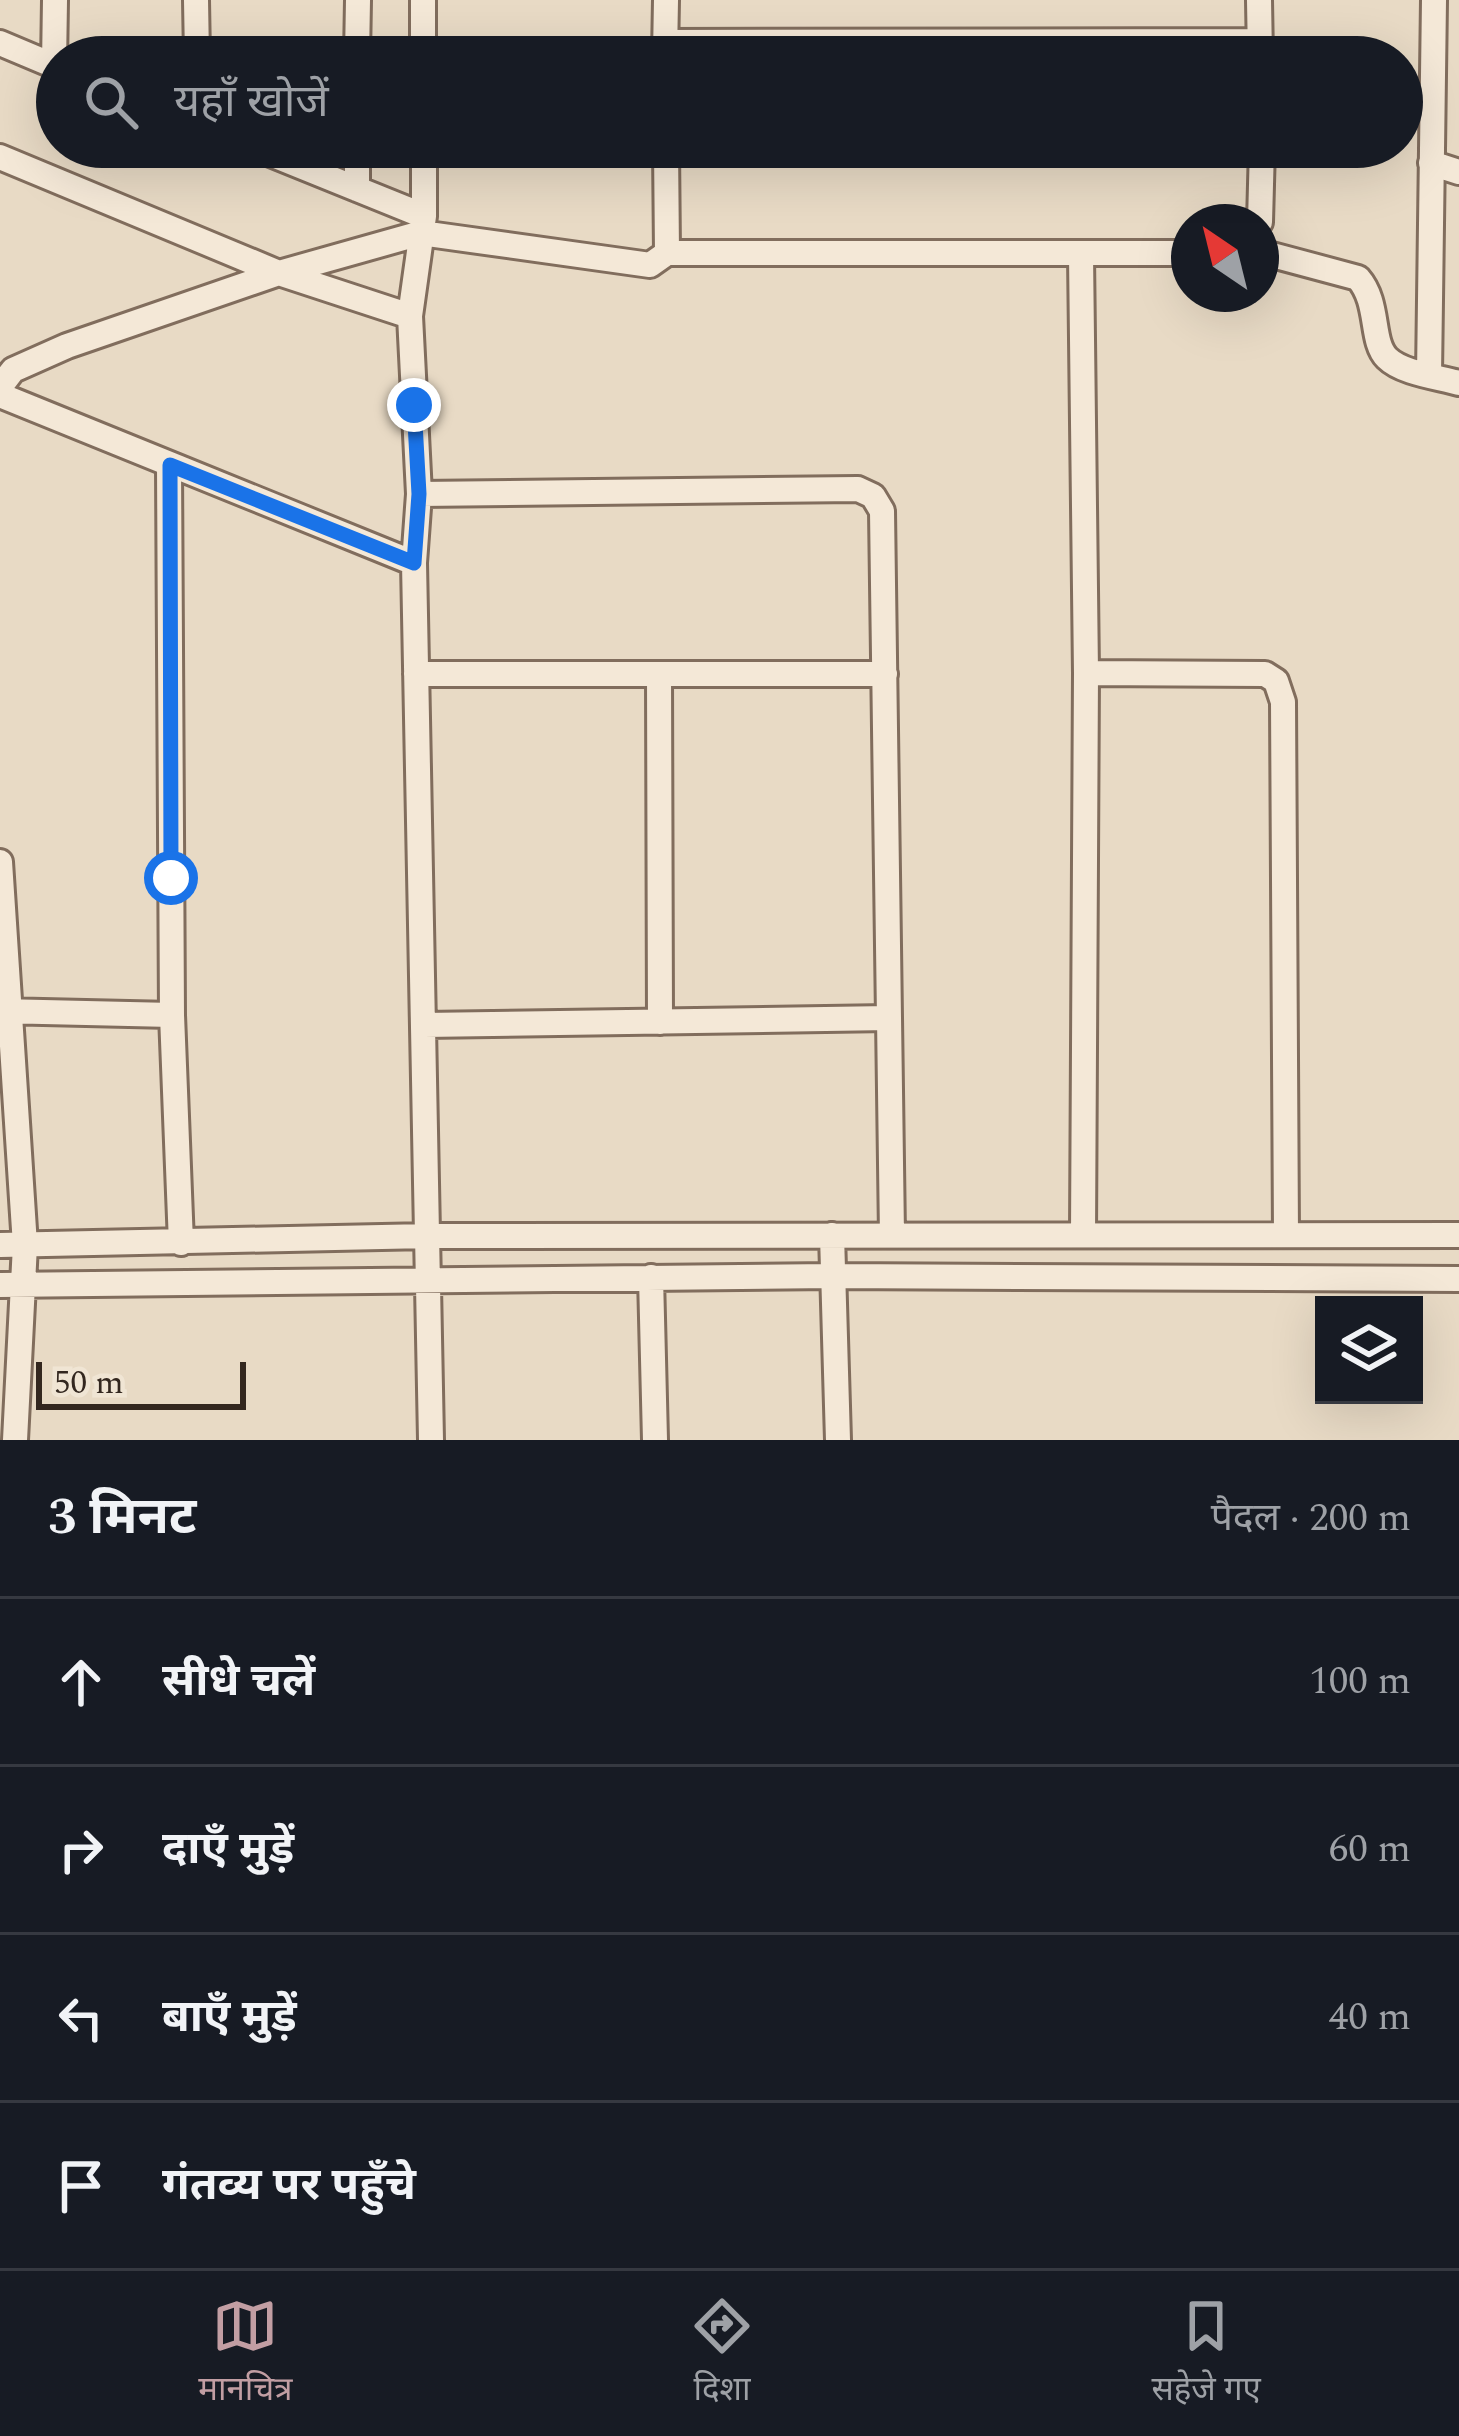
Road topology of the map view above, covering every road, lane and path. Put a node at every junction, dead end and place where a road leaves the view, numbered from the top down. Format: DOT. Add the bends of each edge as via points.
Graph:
graph roads {
  1 [pos="55,0"];
  2 [pos="196,0"];
  3 [pos="358,0"];
  4 [pos="423,0"];
  5 [pos="666,0"];
  6 [pos="1259,0"];
  7 [pos="1433,0"];
  8 [pos="56,36"];
  9 [pos="197,36"];
  10 [pos="358,36"];
  11 [pos="423,36"];
  12 [pos="665,36"];
  13 [pos="1259,36"];
  14 [pos="0,43"];
  15 [pos="36,58"];
  16 [pos="0,157"];
  17 [pos="1431,164"];
  18 [pos="303,168"];
  19 [pos="357,168"];
  20 [pos="424,168"];
  21 [pos="666,168"];
  22 [pos="1261,168"];
  23 [pos="1459,172"];
  24 [pos="356,190"];
  25 [pos="1260,204"];
  26 [pos="423,225"];
  27 [pos="667,253"];
  28 [pos="1171,253"];
  29 [pos="1081,255"];
  30 [pos="1279,257"];
  31 [pos="279,273"];
  32 [pos="410,316"];
  33 [pos="1429,375"];
  34 [pos="1459,382"];
  35 [pos="0,391"];
  36 [pos="170,465"];
  37 [pos="419,494"];
  38 [pos="414,563"];
  39 [pos="1086,673"];
  40 [pos="416,674"];
  41 [pos="659,674"];
  42 [pos="885,674"];
  43 [pos="0,862"];
  44 [pos="5,1011"];
  45 [pos="172,1016"];
  46 [pos="889,1018"];
  47 [pos="660,1022"];
  48 [pos="424,1025"];
  49 [pos="832,1235"];
  50 [pos="892,1235"];
  51 [pos="1083,1235"];
  52 [pos="1286,1235"];
  53 [pos="1459,1235"];
  54 [pos="428,1236"];
  55 [pos="181,1243"];
  56 [pos="12,1245"];
  57 [pos="832,1276"];
  58 [pos="651,1277"];
  59 [pos="1459,1279"];
  60 [pos="430,1280"];
  61 [pos="13,1285"];
  62 [pos="9,1414"];
  63 [pos="15,1440"];
  64 [pos="430,1440"];
  65 [pos="655,1440"];
  66 [pos="838,1440"];
  1 -- 8 [label="street"];
  2 -- 9 [label="street"];
  3 -- 10 [label="street"];
  4 -- 11 [label="street"];
  5 -- 12 [label="street"];
  6 -- 13 [label="street"];
  7 -- 17 [label="street"];
  14 -- 15 [label="street"];
  16 -- 31 [label="street"];
  17 -- 23 [label="street"];
  17 -- 33 [label="street"];
  18 -- 24 [label="street"];
  19 -- 24 [label="street"];
  20 -- 26 [label="street"];
  21 -- 27 [label="street"];
  22 -- 25 [label="street"];
  24 -- 26 [label="street"];
  26 -- 27 [label="street" via="650,265"];
  26 -- 31 [label="street"];
  26 -- 32 [label="street"];
  27 -- 29 [label="street"];
  28 -- 29 [label="street"];
  29 -- 39 [label="street"];
  30 -- 33 [label="street" via="1358,278 1388,361"];
  31 -- 32 [label="street"];
  31 -- 35 [label="street" via="67,346 13,370"];
  32 -- 37 [label="street"];
  33 -- 34 [label="street"];
  35 -- 36 [label="street"];
  36 -- 38 [label="street"];
  36 -- 45 [label="street"];
  37 -- 38 [label="street"];
  37 -- 42 [label="street" via="858,489 882,512"];
  38 -- 40 [label="street"];
  39 -- 51 [label="street"];
  39 -- 52 [label="street" via="1265,674 1276,681 1283,702"];
  40 -- 41 [label="street"];
  40 -- 48 [label="street"];
  41 -- 42 [label="street"];
  41 -- 47 [label="street"];
  42 -- 46 [label="street"];
  43 -- 44 [label="street"];
  44 -- 45 [label="street"];
  44 -- 56 [label="street"];
  45 -- 55 [label="street"];
  46 -- 47 [label="street"];
  46 -- 50 [label="street"];
  47 -- 48 [label="street"];
  48 -- 54 [label="street"];
  49 -- 50 [label="street"];
  49 -- 54 [label="street"];
  49 -- 57 [label="street"];
  50 -- 51 [label="street"];
  51 -- 52 [label="street"];
  52 -- 53 [label="street"];
  54 -- 55 [label="street"];
  54 -- 60 [label="street"];
  55 -- 56 [label="street"];
  56 -- 61 [label="street"];
  57 -- 58 [label="street"];
  57 -- 59 [label="street"];
  57 -- 66 [label="street"];
  58 -- 60 [label="street"];
  58 -- 65 [label="street"];
  60 -- 61 [label="street"];
  60 -- 64 [label="street"];
  61 -- 62 [label="street"];
  62 -- 63 [label="street"];
}
